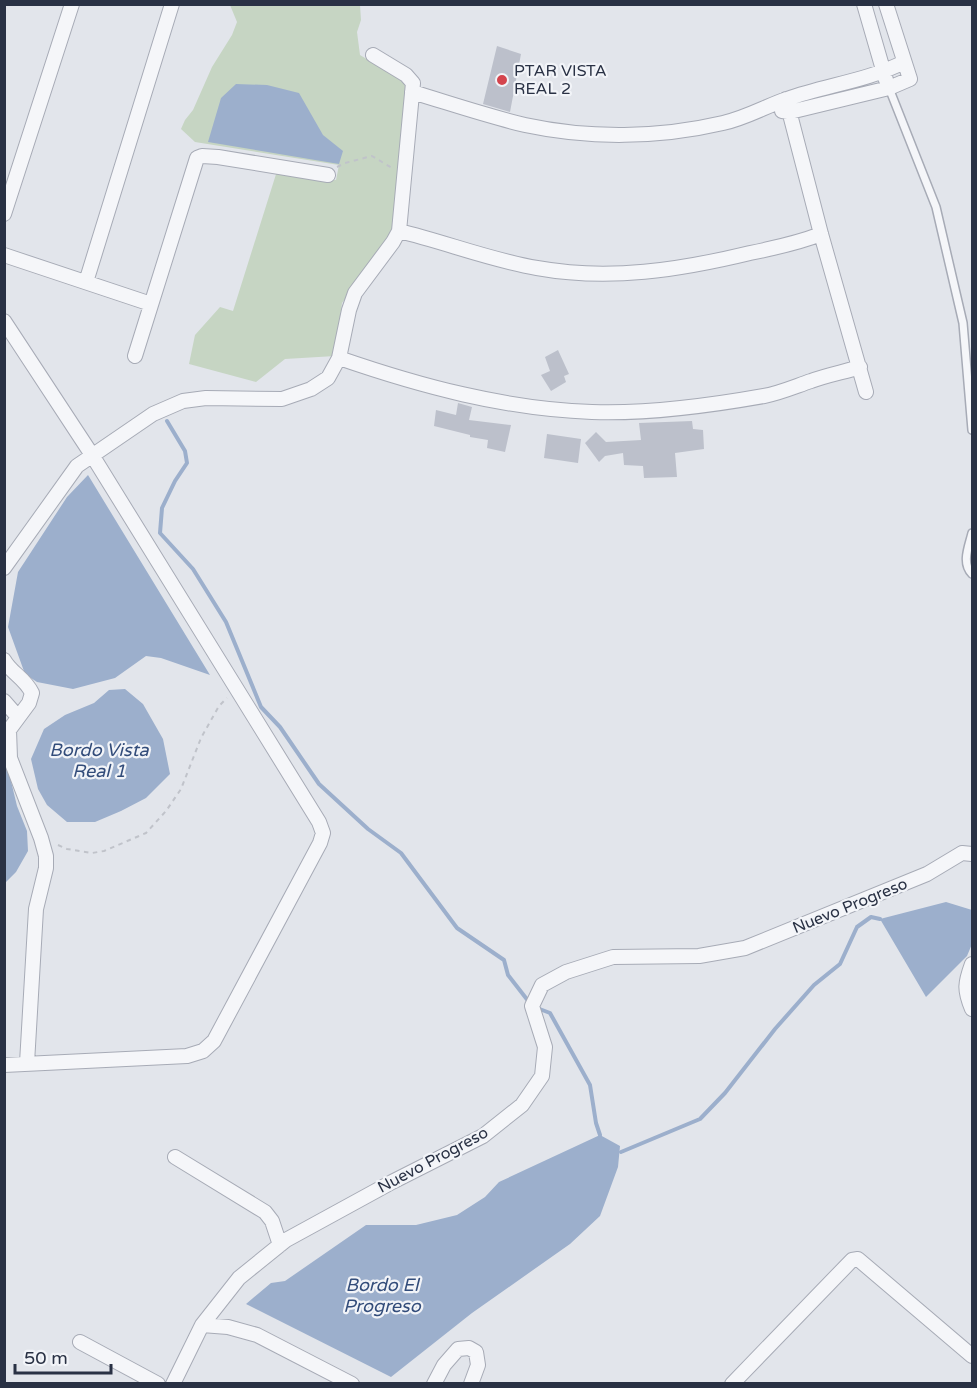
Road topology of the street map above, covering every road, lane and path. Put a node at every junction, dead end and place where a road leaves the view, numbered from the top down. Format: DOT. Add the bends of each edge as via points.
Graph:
graph roads {
  1 [pos="72,4"];
  2 [pos="172,4"];
  3 [pos="864,4"];
  4 [pos="886,4"];
  5 [pos="373,55"];
  6 [pos="904,62"];
  7 [pos="884,72"];
  8 [pos="889,88"];
  9 [pos="412,92"];
  10 [pos="788,106"];
  11 [pos="404,169"];
  12 [pos="328,175"];
  13 [pos="4,214"];
  14 [pos="399,231"];
  15 [pos="821,234"];
  16 [pos="4,255"];
  17 [pos="86,282"];
  18 [pos="151,304"];
  19 [pos="4,321"];
  20 [pos="135,356"];
  21 [pos="339,358"];
  22 [pos="860,367"];
  23 [pos="866,392"];
  24 [pos="972,430"];
  25 [pos="92,455"];
  26 [pos="972,533"];
  27 [pos="4,568"];
  28 [pos="972,574"];
  29 [pos="4,660"];
  30 [pos="227,698"];
  31 [pos="4,701"];
  32 [pos="18,717"];
  33 [pos="41,838"];
  34 [pos="972,854"];
  35 [pos="972,964"];
  36 [pos="972,1009"];
  37 [pos="27,1064"];
  38 [pos="4,1065"];
  39 [pos="175,1157"];
  40 [pos="280,1245"];
  41 [pos="202,1325"];
  42 [pos="80,1342"];
  43 [pos="972,1356"];
  44 [pos="158,1383"];
  45 [pos="173,1383"];
  46 [pos="352,1383"];
  47 [pos="434,1383"];
  48 [pos="471,1383"];
  49 [pos="732,1383"];
  1 -- 13 [label="street"];
  2 -- 17 [label="street"];
  3 -- 7 [label="street"];
  4 -- 6 [label="street"];
  5 -- 9 [label="street" via="406,75 413,83"];
  6 -- 7 [label="street"];
  6 -- 8 [label="street" via="910,79"];
  7 -- 8 [label="street"];
  7 -- 10 [label="street"];
  8 -- 10 [label="street"];
  8 -- 24 [label="lane" via="938,219 963,323"];
  9 -- 10 [label="street" via="527,125 589,134 641,135 686,130"];
  9 -- 11 [label="street"];
  10 -- 15 [label="street"];
  11 -- 12 [label="path" via="391,168 372,156 345,163"];
  11 -- 14 [label="street"];
  12 -- 18 [label="street" via="202,156 197,159"];
  14 -- 15 [label="street" via="536,268 581,273 646,273 703,264 799,243"];
  14 -- 21 [label="street" via="356,292"];
  15 -- 22 [label="street"];
  16 -- 17 [label="street"];
  17 -- 18 [label="street"];
  18 -- 20 [label="street"];
  19 -- 25 [label="street"];
  21 -- 22 [label="street" via="480,398 593,412 674,409 767,396"];
  21 -- 25 [label="street" via="328,378 311,389 282,399 183,401 153,414"];
  22 -- 23 [label="street"];
  25 -- 27 [label="street" via="77,466"];
  25 -- 37 [label="street" via="323,833 214,1041 204,1051 187,1056"];
  26 -- 28 [label="lane" via="966,561"];
  29 -- 32 [label="street" via="27,682 32,693"];
  30 -- 33 [label="path" via="201,738 181,789 146,832 92,853 67,849"];
  31 -- 32 [label="street"];
  32 -- 33 [label="street" via="9,730 9,758"];
  33 -- 37 [label="street" via="46,868 36,909"];
  34 -- 40 [label="street, Nuevo Progreso" via="962,853 927,874 745,948 699,956 613,957 566,972 542,985 531,1006 545,1047 542,1076 522,1105 483,1136"];
  35 -- 36 [label="street" via="965,982"];
  37 -- 38 [label="street"];
  39 -- 40 [label="street" via="265,1212"];
  40 -- 41 [label="street, Nuevo Progreso" via="239,1278"];
  41 -- 45 [label="street, Nuevo Progreso"];
  41 -- 46 [label="street" via="257,1335"];
  42 -- 44 [label="street"];
  43 -- 49 [label="street" via="858,1259 852,1260"];
  47 -- 48 [label="street" via="458,1349 469,1348 476,1352 478,1365"];
}
